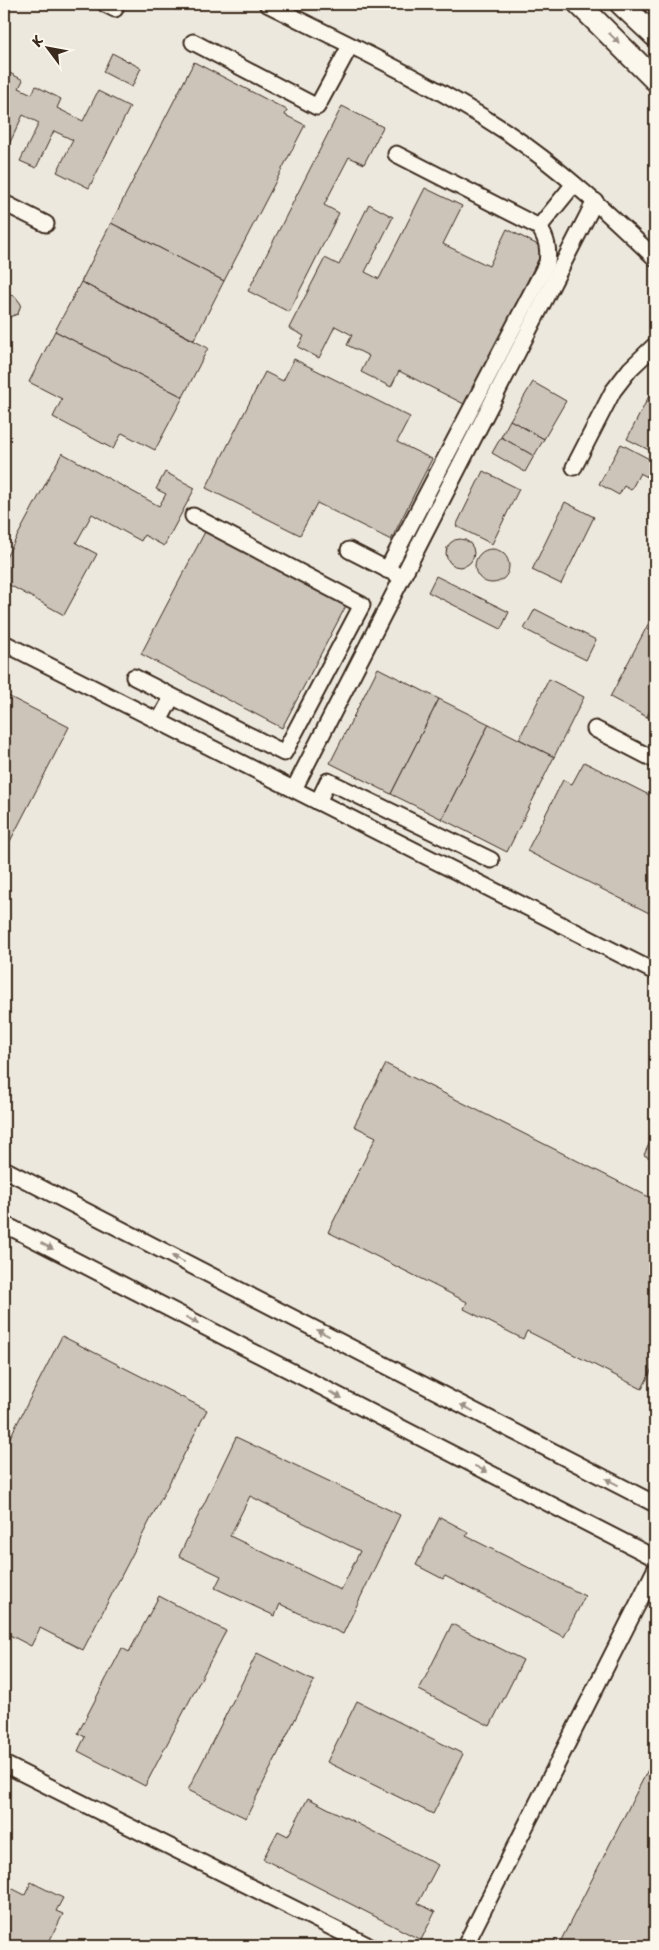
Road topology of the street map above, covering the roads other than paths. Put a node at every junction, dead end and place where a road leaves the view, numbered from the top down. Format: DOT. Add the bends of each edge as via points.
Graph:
graph roads {
  1 [pos="267,4"];
  2 [pos="579,4"];
  3 [pos="621,4"];
  4 [pos="655,36"];
  5 [pos="193,42"];
  6 [pos="350,46"];
  7 [pos="655,80"];
  8 [pos="396,154"];
  9 [pos="574,184"];
  10 [pos="595,201"];
  11 [pos="4,203"];
  12 [pos="46,224"];
  13 [pos="539,228"];
  14 [pos="655,258"];
  15 [pos="655,345"];
  16 [pos="574,467"];
  17 [pos="194,516"];
  18 [pos="349,550"];
  19 [pos="387,570"];
  20 [pos="402,578"];
  21 [pos="4,643"];
  22 [pos="134,677"];
  23 [pos="172,697"];
  24 [pos="159,722"];
  25 [pos="595,729"];
  26 [pos="655,760"];
  27 [pos="294,789"];
  28 [pos="318,802"];
  29 [pos="491,860"];
  30 [pos="655,972"];
  31 [pos="4,1169"];
  32 [pos="4,1224"];
  33 [pos="655,1504"];
  34 [pos="655,1558"];
  35 [pos="655,1570"];
  36 [pos="4,1764"];
  37 [pos="369,1946"];
  38 [pos="465,1946"];
  1 -- 6 [label="street"];
  2 -- 7 [label="highway, one-way"];
  3 -- 4 [label="highway"];
  5 -- 6 [label="street" via="317,107"];
  6 -- 9 [label="street" via="439,92 505,132"];
  8 -- 13 [label="street"];
  9 -- 10 [label="street"];
  9 -- 13 [label="street"];
  10 -- 14 [label="street"];
  10 -- 20 [label="street"];
  11 -- 12 [label="street"];
  13 -- 19 [label="street" via="548,246 547,263"];
  15 -- 16 [label="street" via="613,391"];
  17 -- 23 [label="street" via="362,605 284,754"];
  18 -- 19 [label="street"];
  19 -- 20 [label="street"];
  20 -- 27 [label="street"];
  21 -- 24 [label="street"];
  22 -- 23 [label="street"];
  23 -- 24 [label="street"];
  24 -- 27 [label="street"];
  25 -- 26 [label="street"];
  27 -- 28 [label="street"];
  28 -- 29 [label="street" via="328,781"];
  28 -- 30 [label="street"];
  33 -- 31 [label="street, one-way"];
  32 -- 34 [label="street, one-way"];
  35 -- 38 [label="street"];
  36 -- 37 [label="street"];
}
